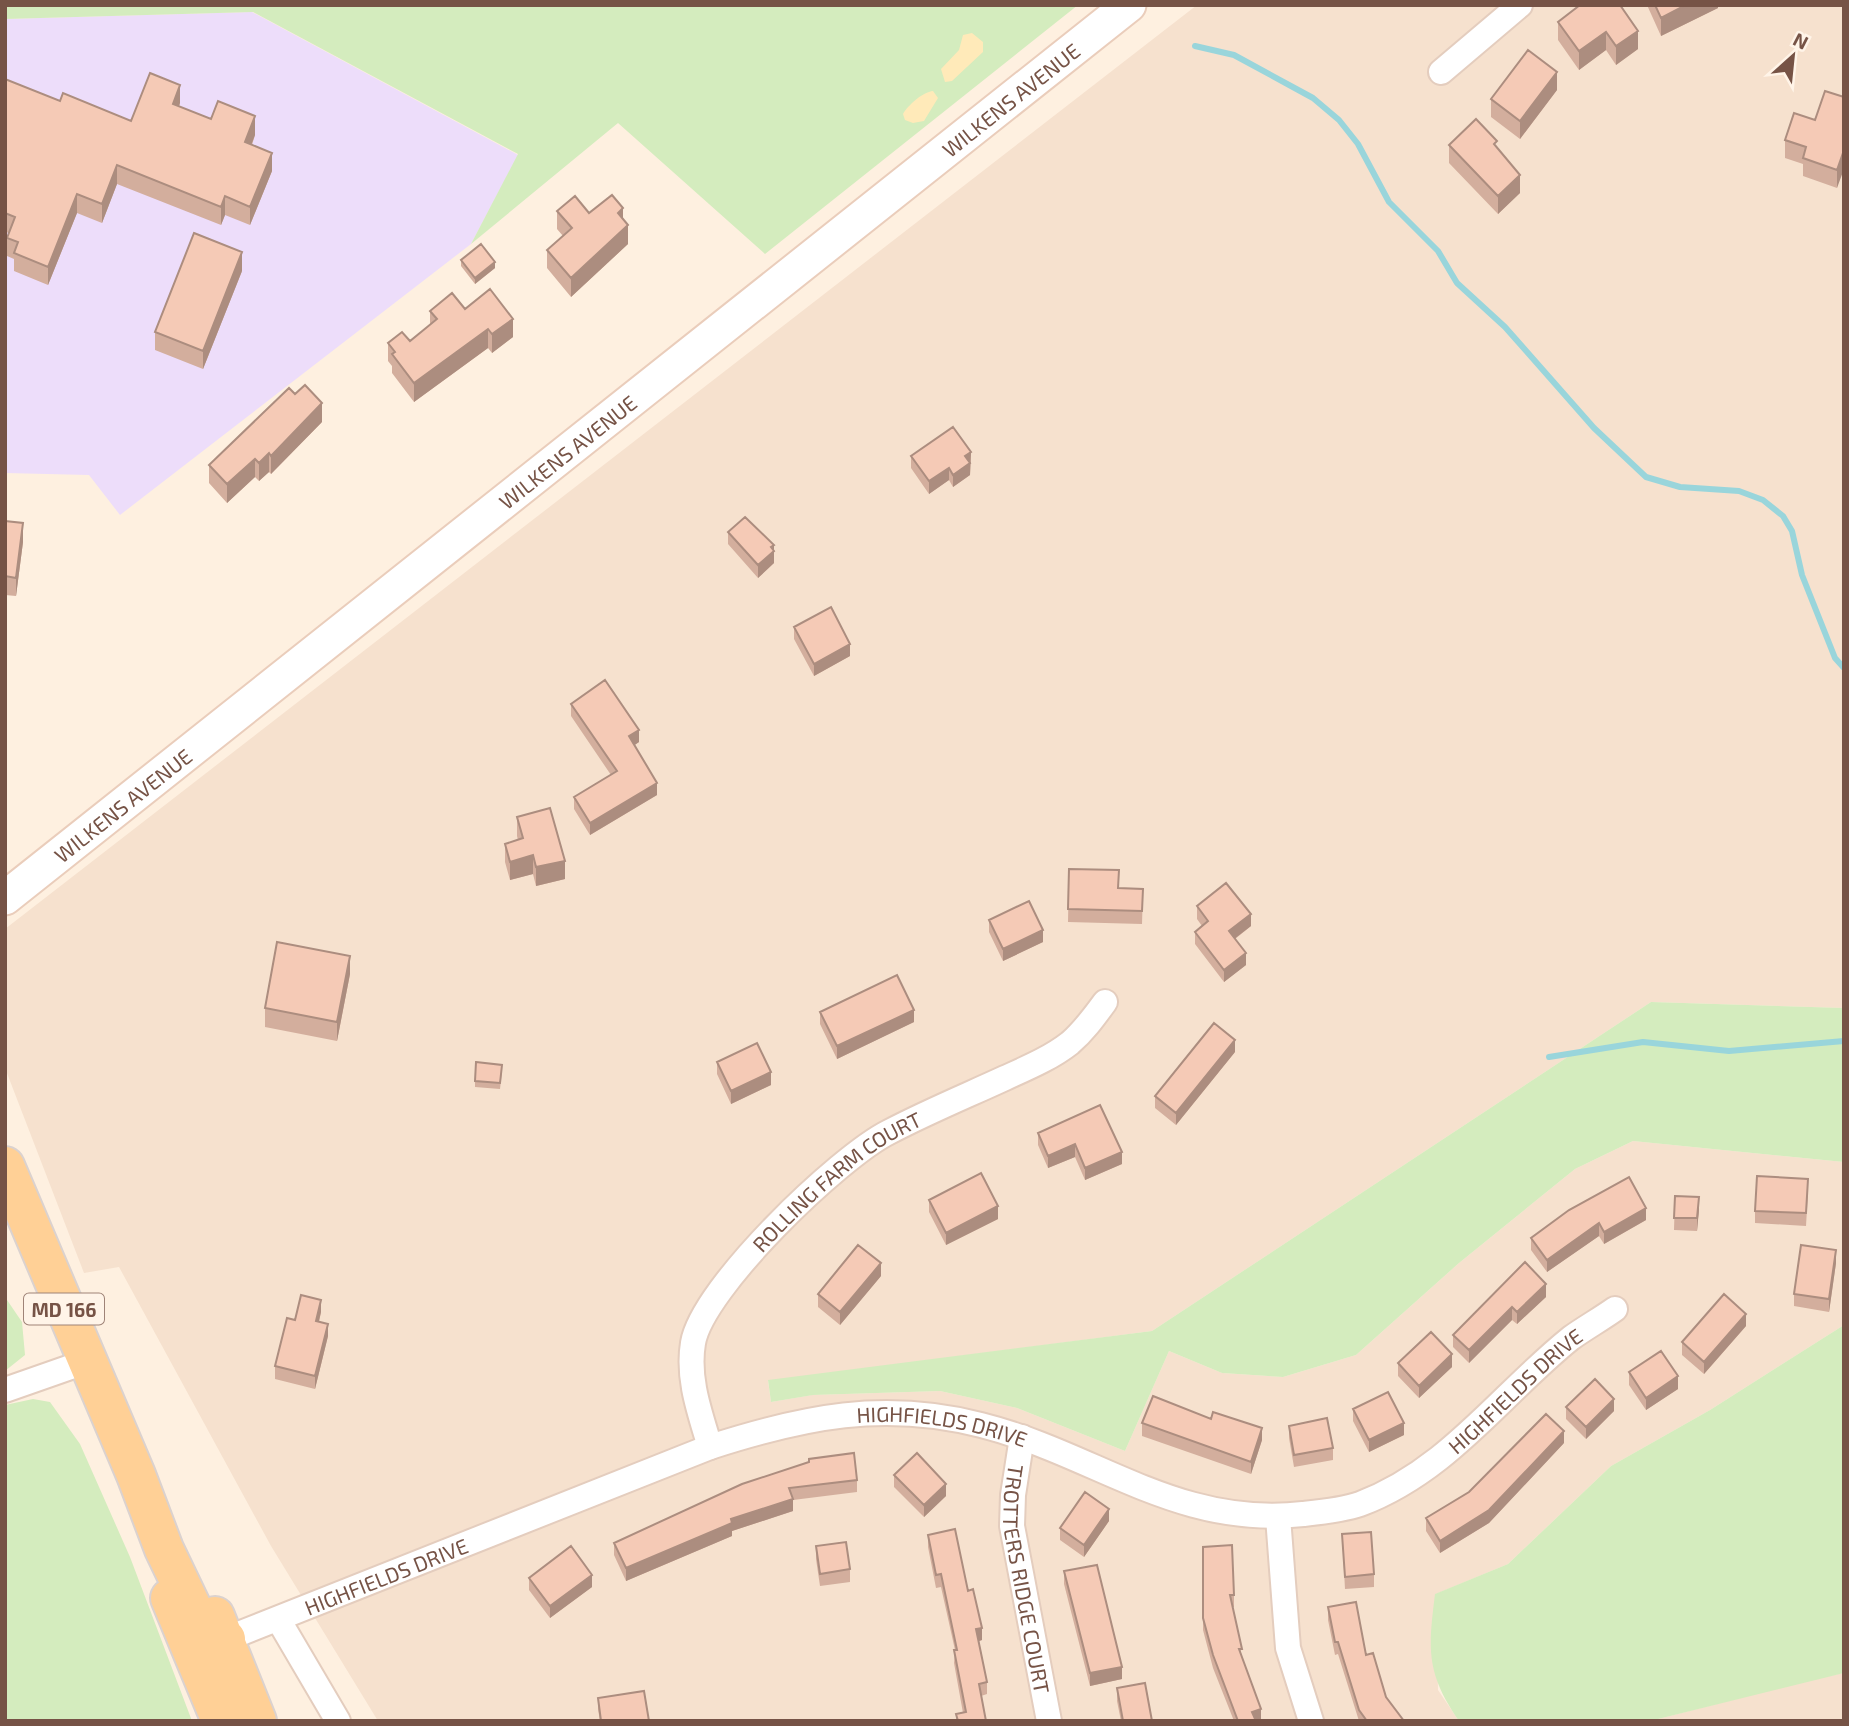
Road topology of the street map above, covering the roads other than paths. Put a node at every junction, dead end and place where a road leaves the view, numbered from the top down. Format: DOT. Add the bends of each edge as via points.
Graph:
graph roads {
  1 [pos="1129,5"];
  2 [pos="1520,5"];
  3 [pos="1441,72"];
  4 [pos="54,861"];
  5 [pos="5,881"];
  6 [pos="5,898"];
  7 [pos="1105,1002"];
  8 [pos="5,1166"];
  9 [pos="1615,1309"];
  10 [pos="85,1362"];
  11 [pos="5,1390"];
  12 [pos="1022,1437"];
  13 [pos="710,1447"];
  14 [pos="136,1475"];
  15 [pos="1278,1517"];
  16 [pos="278,1619"];
  17 [pos="226,1639"];
  18 [pos="221,1721"];
  19 [pos="239,1721"];
  20 [pos="257,1721"];
  21 [pos="338,1721"];
  22 [pos="1049,1721"];
  23 [pos="1311,1721"];
  1 -- 4 [label="main road, WILKENS AVENUE"];
  2 -- 3 [label="street"];
  4 -- 5 [label="main road"];
  4 -- 6 [label="main road, WILKENS AVENUE"];
  7 -- 13 [label="street, ROLLING FARM COURT" via="1070,1043 1044,1060 887,1132 848,1157 719,1290 697,1330 692,1367 694,1393"];
  8 -- 10 [label="main road, MD 166"];
  9 -- 15 [label="street, HIGHFIELDS DRIVE" via="1572,1338 1472,1432 1400,1487 1357,1505"];
  10 -- 11 [label="street"];
  10 -- 14 [label="main road, MD 166"];
  12 -- 13 [label="street, HIGHFIELDS DRIVE" via="928,1415 877,1413 821,1416"];
  12 -- 15 [label="street, HIGHFIELDS DRIVE" via="1180,1502 1241,1517"];
  12 -- 22 [label="street, TROTTERS RIDGE COURT" via="1012,1526"];
  13 -- 16 [label="street, HIGHFIELDS DRIVE"];
  14 -- 17 [label="main road, MD 166" via="166,1516"];
  14 -- 18 [label="main road, MD 166" via="146,1539"];
  15 -- 23 [label="street" via="1287,1648"];
  16 -- 17 [label="street, HIGHFIELDS DRIVE"];
  16 -- 21 [label="street"];
  17 -- 19 [label="main road" via="219,1673"];
  17 -- 20 [label="main road, MD 166"];
}
